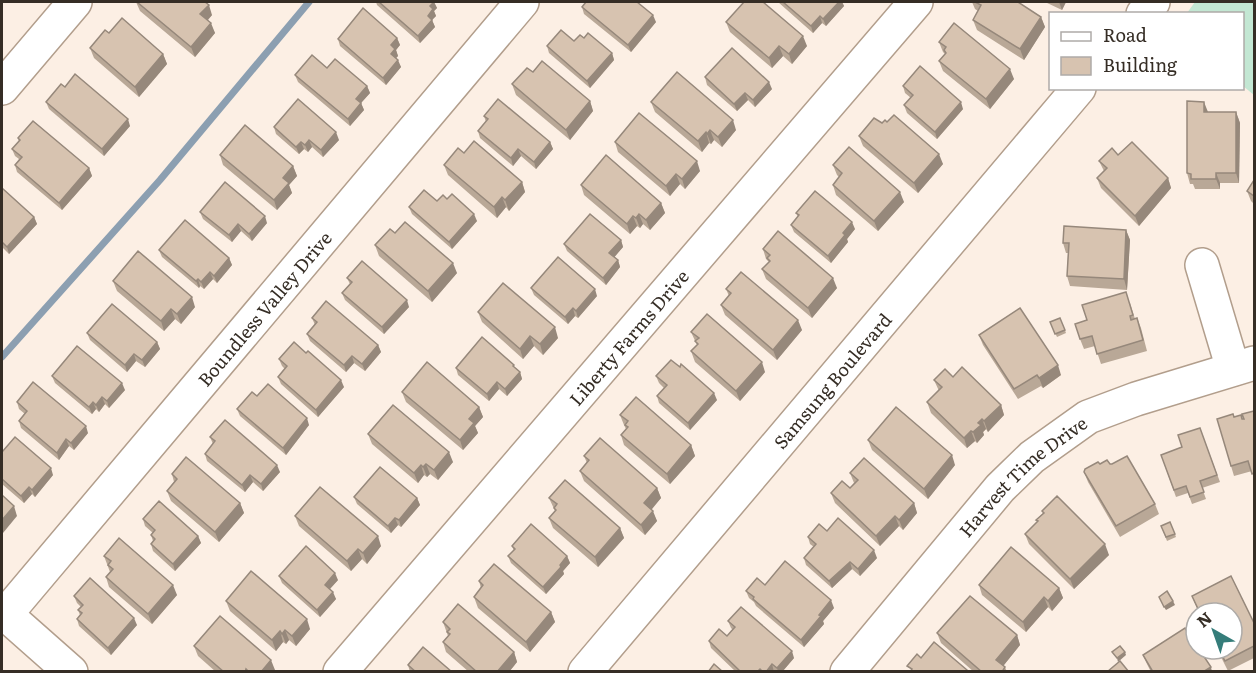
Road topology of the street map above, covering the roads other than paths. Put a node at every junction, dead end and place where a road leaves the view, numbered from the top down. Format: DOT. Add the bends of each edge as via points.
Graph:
graph roads {
  1 [pos="75,2"];
  2 [pos="522,2"];
  3 [pos="916,2"];
  4 [pos="2,88"];
  5 [pos="1077,90"];
  6 [pos="1202,265"];
  7 [pos="1244,366"];
  8 [pos="4,613"];
  9 [pos="71,672"];
  10 [pos="340,672"];
  11 [pos="585,672"];
  12 [pos="847,672"];
  1 -- 4 [label="street"];
  2 -- 8 [label="street, Boundless Valley Drive"];
  3 -- 10 [label="street, Liberty Farms Drive"];
  5 -- 11 [label="street, Samsung Boulevard"];
  6 -- 7 [label="street"];
  7 -- 12 [label="street, Harvest Time Drive" via="1088,417 1032,457 1000,488"];
  8 -- 9 [label="street"];
}
